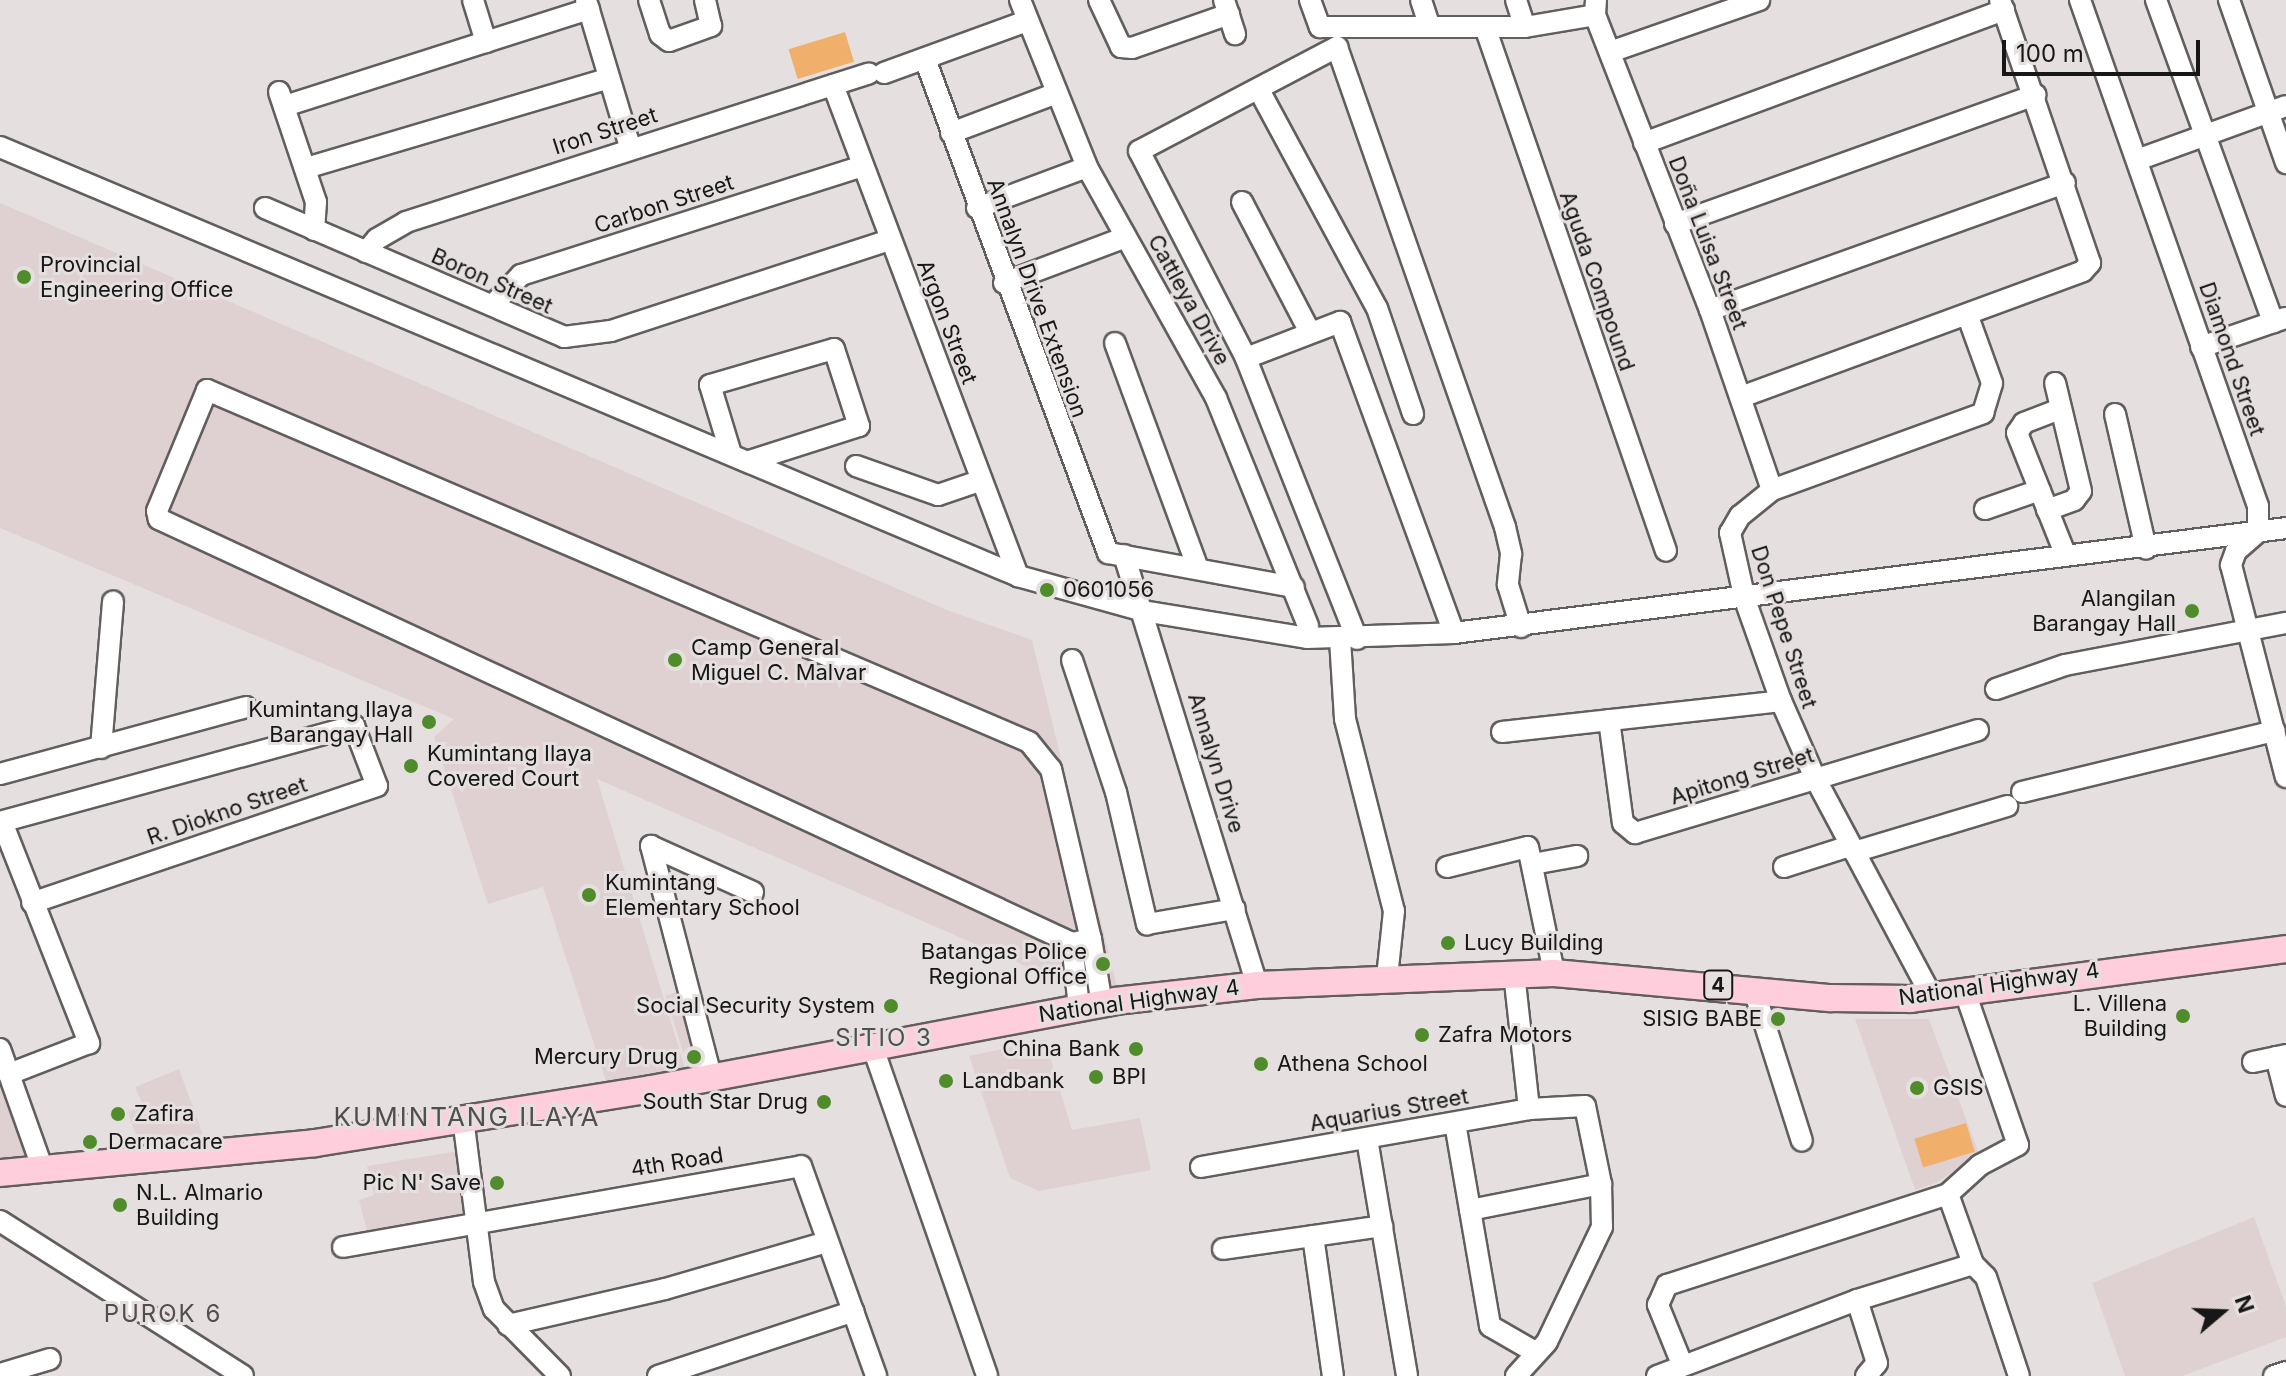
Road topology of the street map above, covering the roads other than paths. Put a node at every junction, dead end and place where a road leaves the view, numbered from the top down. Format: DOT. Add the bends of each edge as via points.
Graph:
graph roads {
  1 [pos="473,0"];
  2 [pos="649,0"];
  3 [pos="705,0"];
  4 [pos="1020,0"];
  5 [pos="1099,0"];
  6 [pos="1310,0"];
  7 [pos="1421,0"];
  8 [pos="1516,0"];
  9 [pos="1759,0"];
  10 [pos="2080,0"];
  11 [pos="2156,0"];
  12 [pos="2229,0"];
  13 [pos="588,4"];
  14 [pos="2002,5"];
  15 [pos="1226,7"];
  16 [pos="1596,7"];
  17 [pos="1027,21"];
  18 [pos="1430,27"];
  19 [pos="1485,27"];
  20 [pos="1525,27"];
  21 [pos="1235,34"];
  22 [pos="486,42"];
  23 [pos="1610,52"];
  24 [pos="925,59"];
  25 [pos="609,78"];
  26 [pos="833,85"];
  27 [pos="1259,90"];
  28 [pos="1054,94"];
  29 [pos="2036,95"];
  30 [pos="2276,109"];
  31 [pos="951,133"];
  32 [pos="2205,136"];
  33 [pos="1644,143"];
  34 [pos="0,147"];
  35 [pos="630,147"];
  36 [pos="2137,160"];
  37 [pos="2286,163"];
  38 [pos="862,166"];
  39 [pos="1087,167"];
  40 [pos="306,168"];
  41 [pos="2065,183"];
  42 [pos="1242,202"];
  43 [pos="265,208"];
  44 [pos="977,208"];
  45 [pos="1675,224"];
  46 [pos="314,230"];
  47 [pos="1126,237"];
  48 [pos="889,240"];
  49 [pos="366,252"];
  50 [pos="1004,283"];
  51 [pos="493,305"];
  52 [pos="1710,310"];
  53 [pos="1967,314"];
  54 [pos="2280,320"];
  55 [pos="1310,332"];
  56 [pos="1115,343"];
  57 [pos="2201,347"];
  58 [pos="1246,358"];
  59 [pos="2055,383"];
  60 [pos="1741,397"];
  61 [pos="2060,409"];
  62 [pos="1413,414"];
  63 [pos="2115,414"];
  64 [pos="740,458"];
  65 [pos="856,466"];
  66 [pos="982,480"];
  67 [pos="1772,490"];
  68 [pos="2040,490"];
  69 [pos="1985,509"];
  70 [pos="2047,510"];
  71 [pos="2286,528"];
  72 [pos="2258,532"];
  73 [pos="2146,548"];
  74 [pos="1666,551"];
  75 [pos="1116,554"];
  76 [pos="2066,556"];
  77 [pos="1198,568"];
  78 [pos="1018,576"];
  79 [pos="1294,587"];
  80 [pos="1745,600"];
  81 [pos="113,601"];
  82 [pos="1143,611"];
  83 [pos="2286,623"];
  84 [pos="1308,626"];
  85 [pos="1521,627"];
  86 [pos="2245,630"];
  87 [pos="1454,633"];
  88 [pos="1349,639"];
  89 [pos="1072,660"];
  90 [pos="1996,689"];
  91 [pos="1781,701"];
  92 [pos="2277,702"];
  93 [pos="246,707"];
  94 [pos="1609,720"];
  95 [pos="1978,730"];
  96 [pos="2275,731"];
  97 [pos="1502,732"];
  98 [pos="101,748"];
  99 [pos="0,774"];
  100 [pos="2286,777"];
  101 [pos="1815,778"];
  102 [pos="2022,792"];
  103 [pos="2007,806"];
  104 [pos="1,822"];
  105 [pos="1852,849"];
  106 [pos="1577,856"];
  107 [pos="1533,864"];
  108 [pos="1447,867"];
  109 [pos="1784,867"];
  110 [pos="753,892"];
  111 [pos="32,903"];
  112 [pos="1235,909"];
  113 [pos="1081,941"];
  114 [pos="2286,949"];
  115 [pos="1514,973"];
  116 [pos="1554,973"];
  117 [pos="1387,978"];
  118 [pos="1257,985"];
  119 [pos="1754,990"];
  120 [pos="1965,992"];
  121 [pos="1932,997"];
  122 [pos="1090,1005"];
  123 [pos="872,1045"];
  124 [pos="0,1049"];
  125 [pos="2281,1056"];
  126 [pos="2253,1062"];
  127 [pos="9,1074"];
  128 [pos="711,1076"];
  129 [pos="2286,1096"];
  130 [pos="1529,1109"];
  131 [pos="463,1118"];
  132 [pos="1455,1123"];
  133 [pos="1367,1139"];
  134 [pos="1802,1141"];
  135 [pos="1201,1167"];
  136 [pos="43,1170"];
  137 [pos="0,1173"];
  138 [pos="1601,1184"];
  139 [pos="1948,1194"];
  140 [pos="1470,1210"];
  141 [pos="475,1220"];
  142 [pos="0,1221"];
  143 [pos="1382,1226"];
  144 [pos="1313,1236"];
  145 [pos="827,1242"];
  146 [pos="343,1247"];
  147 [pos="1223,1249"];
  148 [pos="1973,1264"];
  149 [pos="1857,1300"];
  150 [pos="854,1311"];
  151 [pos="508,1325"];
  152 [pos="1535,1352"];
  153 [pos="50,1359"];
  154 [pos="1682,1364"];
  155 [pos="2286,1372"];
  156 [pos="0,1374"];
  157 [pos="243,1376"];
  158 [pos="560,1376"];
  159 [pos="658,1376"];
  160 [pos="876,1376"];
  161 [pos="987,1376"];
  162 [pos="1333,1376"];
  163 [pos="1407,1376"];
  164 [pos="1516,1376"];
  165 [pos="1657,1376"];
  166 [pos="1866,1376"];
  167 [pos="2019,1376"];
  168 [pos="2274,1376"];
  1 -- 22 [label="street"];
  2 -- 3 [label="street" via="660,34 669,41 711,26"];
  4 -- 17 [label="street, Cattleya Drive"];
  5 -- 15 [label="street" via="1121,47 1132,48"];
  6 -- 18 [label="street" via="1320,27"];
  7 -- 18 [label="street"];
  8 -- 20 [label="street"];
  9 -- 23 [label="street"];
  10 -- 36 [label="street, Diamond Street"];
  11 -- 32 [label="street"];
  12 -- 30 [label="street"];
  13 -- 22 [label="street"];
  13 -- 25 [label="street"];
  14 -- 29 [label="street"];
  14 -- 33 [label="street"];
  15 -- 21 [label="street"];
  16 -- 20 [label="street"];
  16 -- 23 [label="street, Doña Luisa Street"];
  17 -- 24 [label="street, Iron Street"];
  17 -- 28 [label="street, Cattleya Drive"];
  18 -- 19 [label="street"];
  19 -- 20 [label="street"];
  19 -- 74 [label="street, Aguda Compound"];
  22 -- 40 [label="street" via="282,99"];
  23 -- 33 [label="street, Doña Luisa Street"];
  24 -- 26 [label="street, Iron Street"];
  24 -- 31 [label="street, Annalyn Drive Extension"];
  25 -- 35 [label="street"];
  25 -- 40 [label="street"];
  26 -- 35 [label="street, Iron Street"];
  26 -- 38 [label="street, Argon Street"];
  27 -- 58 [label="street" via="1139,151"];
  27 -- 62 [label="street" via="1377,308"];
  27 -- 85 [label="street" via="1337,47 1505,527 1511,554 1508,585"];
  28 -- 31 [label="street"];
  28 -- 39 [label="street, Cattleya Drive"];
  29 -- 41 [label="street"];
  29 -- 45 [label="street"];
  30 -- 32 [label="street"];
  30 -- 37 [label="street"];
  31 -- 44 [label="street, Annalyn Drive Extension"];
  32 -- 36 [label="street"];
  32 -- 54 [label="street"];
  33 -- 45 [label="street, Doña Luisa Street"];
  34 -- 64 [label="street"];
  35 -- 49 [label="street, Iron Street" via="406,222"];
  36 -- 57 [label="street, Diamond Street"];
  38 -- 48 [label="street, Argon Street"];
  38 -- 51 [label="street, Carbon Street" via="521,275"];
  39 -- 44 [label="street"];
  39 -- 47 [label="street, Cattleya Drive"];
  40 -- 46 [label="street" via="318,210"];
  41 -- 52 [label="street"];
  41 -- 53 [label="street" via="2090,263 2083,271"];
  42 -- 55 [label="street"];
  43 -- 46 [label="street, Boron Street"];
  44 -- 50 [label="street, Annalyn Drive Extension"];
  45 -- 52 [label="street, Doña Luisa Street"];
  46 -- 49 [label="street, Boron Street"];
  47 -- 50 [label="street"];
  47 -- 79 [label="street, Cattleya Drive" via="1216,398"];
  48 -- 51 [label="street, Boron Street" via="597,335 548,332"];
  48 -- 66 [label="street, Argon Street"];
  49 -- 51 [label="street, Boron Street"];
  50 -- 75 [label="street, Annalyn Drive Extension"];
  52 -- 60 [label="street, Doña Luisa Street"];
  53 -- 60 [label="street"];
  53 -- 67 [label="street, Don Pepe Street" via="1992,383 1983,413"];
  54 -- 57 [label="street"];
  55 -- 58 [label="street"];
  55 -- 87 [label="street" via="1340,322"];
  56 -- 77 [label="street"];
  57 -- 72 [label="street, Diamond Street" via="2258,506"];
  58 -- 88 [label="street"];
  59 -- 61 [label="street"];
  60 -- 67 [label="street, Doña Luisa Street"];
  61 -- 68 [label="street" via="2018,428"];
  61 -- 70 [label="street" via="2081,491 2074,500"];
  63 -- 73 [label="street"];
  64 -- 64 [label="street" via="859,426 834,349 710,385"];
  64 -- 78 [label="street"];
  65 -- 66 [label="street" via="938,495"];
  66 -- 78 [label="street, Argon Street"];
  67 -- 80 [label="street, Don Pepe Street" via="1740,516 1730,533"];
  68 -- 69 [label="street"];
  68 -- 70 [label="street"];
  70 -- 76 [label="street"];
  71 -- 72 [label="street"];
  72 -- 73 [label="street"];
  72 -- 86 [label="street" via="2236,551 2231,565"];
  73 -- 76 [label="street"];
  75 -- 77 [label="street"];
  75 -- 82 [label="street, Annalyn Drive"];
  76 -- 80 [label="street"];
  77 -- 79 [label="street"];
  78 -- 82 [label="street"];
  79 -- 84 [label="street, Cattleya Drive"];
  80 -- 85 [label="street"];
  80 -- 91 [label="street, Don Pepe Street"];
  81 -- 98 [label="street"];
  82 -- 88 [label="street"];
  82 -- 112 [label="street, Annalyn Drive"];
  83 -- 86 [label="street"];
  85 -- 87 [label="street"];
  86 -- 90 [label="street" via="2065,665"];
  86 -- 92 [label="street"];
  87 -- 88 [label="street"];
  88 -- 117 [label="street" via="1345,719 1394,911"];
  89 -- 112 [label="street" via="1116,792 1147,924"];
  91 -- 94 [label="street"];
  91 -- 101 [label="street, Don Pepe Street"];
  92 -- 96 [label="street"];
  93 -- 98 [label="street"];
  94 -- 97 [label="street"];
  94 -- 101 [label="street, Apitong Street" via="1623,823 1635,833"];
  95 -- 101 [label="street, Apitong Street"];
  96 -- 100 [label="street"];
  96 -- 102 [label="street"];
  98 -- 99 [label="street"];
  101 -- 105 [label="street, Don Pepe Street"];
  103 -- 105 [label="street"];
  104 -- 111 [label="street"];
  104 -- 111 [label="street, R. Diokno Street" via="354,726 377,786"];
  105 -- 109 [label="street"];
  105 -- 121 [label="street, Don Pepe Street"];
  106 -- 107 [label="street"];
  107 -- 108 [label="street" via="1528,847"];
  107 -- 116 [label="street"];
  110 -- 128 [label="street" via="651,846"];
  111 -- 127 [label="street" via="89,1043"];
  112 -- 118 [label="street, Annalyn Drive"];
  113 -- 113 [label="street" via="1051,769 1029,742 207,390 157,511 159,519"];
  113 -- 122 [label="street"];
  114 -- 120 [label="main road, National Highway 4 / 4"];
  115 -- 116 [label="main road, National Highway 4 / 4"];
  115 -- 117 [label="main road, National Highway 4 / 4"];
  115 -- 130 [label="street"];
  116 -- 119 [label="main road, National Highway 4 / 4"];
  117 -- 118 [label="main road, National Highway 4 / 4"];
  118 -- 122 [label="main road, National Highway 4 / 4"];
  119 -- 121 [label="main road, National Highway 4 / 4" via="1857,999"];
  119 -- 134 [label="street"];
  120 -- 121 [label="main road, National Highway 4 / 4"];
  120 -- 139 [label="street" via="2019,1138 2018,1145 1980,1165"];
  122 -- 123 [label="main road, National Highway 4 / 4"];
  123 -- 128 [label="main road, National Highway 4 / 4"];
  123 -- 161 [label="street"];
  124 -- 127 [label="street"];
  125 -- 126 [label="street"];
  125 -- 129 [label="street"];
  127 -- 136 [label="street"];
  128 -- 131 [label="main road, National Highway 4 / 4"];
  130 -- 132 [label="street, Aquarius Street"];
  130 -- 138 [label="street, Aquarius Street" via="1585,1106"];
  131 -- 136 [label="main road, National Highway 4 / 4" via="205,1157"];
  131 -- 141 [label="street"];
  132 -- 133 [label="street, Aquarius Street"];
  132 -- 140 [label="street"];
  133 -- 135 [label="street, Aquarius Street"];
  133 -- 143 [label="street"];
  136 -- 137 [label="main road, National Highway 4 / 4"];
  138 -- 140 [label="street"];
  138 -- 152 [label="street" via="1602,1227 1547,1342"];
  139 -- 148 [label="street"];
  139 -- 154 [label="street" via="1667,1285 1658,1305"];
  140 -- 152 [label="street" via="1490,1326"];
  141 -- 145 [label="street, 4th Road" via="801,1166"];
  141 -- 146 [label="street, 4th Road"];
  141 -- 151 [label="street" via="484,1282 494,1309"];
  142 -- 157 [label="street"];
  143 -- 144 [label="street"];
  143 -- 163 [label="street"];
  144 -- 147 [label="street"];
  144 -- 162 [label="street"];
  145 -- 150 [label="street, 4th Road"];
  145 -- 151 [label="street"];
  148 -- 149 [label="street"];
  148 -- 167 [label="street" via="1986,1277"];
  149 -- 154 [label="street"];
  149 -- 166 [label="street" via="1877,1363"];
  150 -- 159 [label="street"];
  150 -- 160 [label="street, 4th Road"];
  151 -- 158 [label="street"];
  152 -- 164 [label="street"];
  153 -- 156 [label="street"];
  154 -- 165 [label="street"];
  155 -- 168 [label="street"];
}
